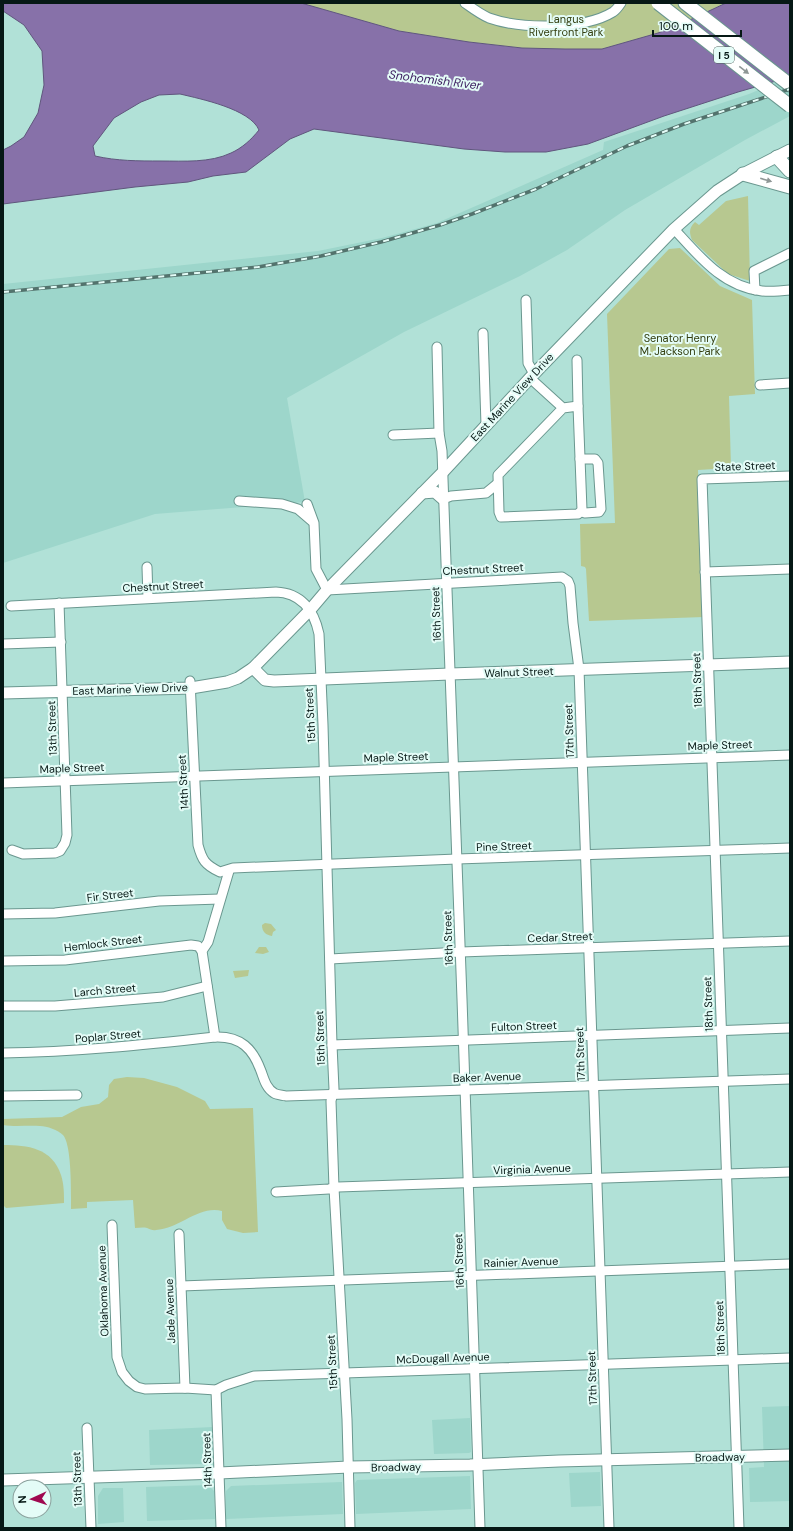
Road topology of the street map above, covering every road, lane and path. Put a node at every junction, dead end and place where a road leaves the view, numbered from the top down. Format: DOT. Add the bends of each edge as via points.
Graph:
graph roads {
  1 [pos="465,3"];
  2 [pos="622,3"];
  3 [pos="658,3"];
  4 [pos="685,3"];
  5 [pos="790,86"];
  6 [pos="790,106"];
  7 [pos="790,150"];
  8 [pos="777,157"];
  9 [pos="790,171"];
  10 [pos="742,174"];
  11 [pos="790,187"];
  12 [pos="674,229"];
  13 [pos="790,253"];
  14 [pos="754,290"];
  15 [pos="790,290"];
  16 [pos="526,300"];
  17 [pos="484,333"];
  18 [pos="437,347"];
  19 [pos="577,360"];
  20 [pos="532,376"];
  21 [pos="790,384"];
  22 [pos="760,385"];
  23 [pos="578,406"];
  24 [pos="563,408"];
  25 [pos="486,425"];
  26 [pos="439,433"];
  27 [pos="393,435"];
  28 [pos="580,459"];
  29 [pos="442,473"];
  30 [pos="790,476"];
  31 [pos="702,479"];
  32 [pos="497,484"];
  33 [pos="422,493"];
  34 [pos="443,499"];
  35 [pos="239,501"];
  36 [pos="307,504"];
  37 [pos="582,512"];
  38 [pos="314,523"];
  39 [pos="147,567"];
  40 [pos="790,569"];
  41 [pos="705,572"];
  42 [pos="568,581"];
  43 [pos="447,583"];
  44 [pos="327,590"];
  45 [pos="148,598"];
  46 [pos="59,603"];
  47 [pos="11,606"];
  48 [pos="310,610"];
  49 [pos="61,642"];
  50 [pos="3,644"];
  51 [pos="790,662"];
  52 [pos="708,665"];
  53 [pos="253,668"];
  54 [pos="579,670"];
  55 [pos="450,674"];
  56 [pos="320,680"];
  57 [pos="191,684"];
  58 [pos="3,688"];
  59 [pos="63,688"];
  60 [pos="3,693"];
  61 [pos="790,755"];
  62 [pos="712,758"];
  63 [pos="582,763"];
  64 [pos="454,767"];
  65 [pos="325,772"];
  66 [pos="194,776"];
  67 [pos="65,781"];
  68 [pos="3,783"];
  69 [pos="790,848"];
  70 [pos="12,850"];
  71 [pos="715,850"];
  72 [pos="586,855"];
  73 [pos="457,859"];
  74 [pos="327,865"];
  75 [pos="224,872"];
  76 [pos="220,899"];
  77 [pos="3,914"];
  78 [pos="790,941"];
  79 [pos="718,944"];
  80 [pos="589,948"];
  81 [pos="202,951"];
  82 [pos="460,952"];
  83 [pos="330,960"];
  84 [pos="3,961"];
  85 [pos="207,986"];
  86 [pos="3,1006"];
  87 [pos="790,1028"];
  88 [pos="721,1031"];
  89 [pos="592,1036"];
  90 [pos="215,1037"];
  91 [pos="464,1040"];
  92 [pos="332,1045"];
  93 [pos="3,1053"];
  94 [pos="790,1079"];
  95 [pos="723,1082"];
  96 [pos="594,1086"];
  97 [pos="466,1090"];
  98 [pos="77,1095"];
  99 [pos="333,1095"];
  100 [pos="3,1096"];
  101 [pos="790,1172"];
  102 [pos="726,1174"];
  103 [pos="597,1179"];
  104 [pos="469,1183"];
  105 [pos="334,1188"];
  106 [pos="276,1192"];
  107 [pos="112,1225"];
  108 [pos="179,1234"];
  109 [pos="790,1264"];
  110 [pos="730,1266"];
  111 [pos="600,1271"];
  112 [pos="472,1276"];
  113 [pos="340,1281"];
  114 [pos="181,1286"];
  115 [pos="117,1357"];
  116 [pos="790,1358"];
  117 [pos="733,1360"];
  118 [pos="603,1364"];
  119 [pos="475,1369"];
  120 [pos="345,1373"];
  121 [pos="185,1388"];
  122 [pos="216,1390"];
  123 [pos="87,1428"];
  124 [pos="790,1455"];
  125 [pos="736,1456"];
  126 [pos="607,1460"];
  127 [pos="477,1465"];
  128 [pos="348,1467"];
  129 [pos="219,1473"];
  130 [pos="89,1477"];
  131 [pos="3,1480"];
  132 [pos="91,1528"];
  133 [pos="221,1528"];
  134 [pos="350,1528"];
  135 [pos="480,1528"];
  136 [pos="609,1528"];
  137 [pos="739,1528"];
  1 -- 2 [label="street" via="487,17 514,25 542,26 595,20 614,12"];
  3 -- 6 [label="highway, I 5, one-way, bridge"];
  4 -- 5 [label="highway, I 5"];
  7 -- 8 [label="main road, East Marine View Drive"];
  8 -- 9 [label="highway"];
  8 -- 10 [label="main road, East Marine View Drive"];
  10 -- 11 [label="highway, one-way"];
  10 -- 12 [label="main road, East Marine View Drive" via="717,191"];
  12 -- 14 [label="street" via="714,270 738,285"];
  12 -- 20 [label="main road, East Marine View Drive"];
  13 -- 14 [label="street" via="754,271"];
  14 -- 15 [label="street"];
  16 -- 20 [label="street" via="528,363"];
  17 -- 25 [label="street"];
  18 -- 26 [label="street, 16th Street"];
  19 -- 23 [label="street"];
  20 -- 24 [label="street"];
  20 -- 25 [label="main road, East Marine View Drive"];
  21 -- 22 [label="street"];
  23 -- 24 [label="street"];
  23 -- 28 [label="street"];
  24 -- 32 [label="street" via="498,475"];
  25 -- 29 [label="main road, East Marine View Drive"];
  26 -- 27 [label="street"];
  26 -- 29 [label="street, 16th Street"];
  28 -- 37 [label="street"];
  28 -- 37 [label="street" via="595,459 598,463 601,509 597,513"];
  29 -- 33 [label="main road, East Marine View Drive"];
  29 -- 34 [label="street, 16th Street"];
  30 -- 31 [label="street, State Street"];
  31 -- 41 [label="street, 18th Street"];
  32 -- 34 [label="street" via="486,493"];
  32 -- 37 [label="street" via="501,517"];
  33 -- 34 [label="main road" via="435,492"];
  33 -- 44 [label="main road, East Marine View Drive"];
  34 -- 43 [label="street, 16th Street"];
  35 -- 38 [label="street" via="282,504 298,509"];
  36 -- 38 [label="street"];
  38 -- 44 [label="street" via="316,570"];
  39 -- 45 [label="street"];
  40 -- 41 [label="street"];
  41 -- 52 [label="street, 18th Street"];
  42 -- 43 [label="street, Chestnut Street" via="562,577"];
  42 -- 54 [label="street, 17th Street"];
  43 -- 44 [label="street, Chestnut Street"];
  43 -- 55 [label="street, 16th Street"];
  44 -- 48 [label="main road, East Marine View Drive"];
  45 -- 46 [label="street, Chestnut Street"];
  45 -- 48 [label="street, Chestnut Street" via="283,592 300,600"];
  46 -- 47 [label="street, Chestnut Street"];
  46 -- 49 [label="street, 13th Street"];
  48 -- 53 [label="main road, East Marine View Drive"];
  48 -- 56 [label="street, 15th Street" via="319,634"];
  49 -- 50 [label="street"];
  49 -- 59 [label="street, 13th Street"];
  51 -- 52 [label="main road, Walnut Street"];
  52 -- 54 [label="main road, Walnut Street"];
  52 -- 62 [label="street, 18th Street"];
  53 -- 56 [label="main road, Walnut Street" via="265,680"];
  53 -- 57 [label="main road, East Marine View Drive" via="227,682"];
  54 -- 55 [label="main road, Walnut Street"];
  54 -- 63 [label="street, 17th Street"];
  55 -- 56 [label="main road, Walnut Street"];
  55 -- 64 [label="street, 16th Street"];
  56 -- 65 [label="street, 15th Street"];
  57 -- 59 [label="main road, East Marine View Drive"];
  57 -- 66 [label="street, 14th Street"];
  58 -- 59 [label="main road, East Marine View Drive"];
  59 -- 60 [label="main road, East Marine View Drive"];
  59 -- 67 [label="street, 13th Street"];
  61 -- 62 [label="street, Maple Street"];
  62 -- 63 [label="street, Maple Street"];
  62 -- 71 [label="street, 18th Street"];
  63 -- 64 [label="street, Maple Street"];
  63 -- 72 [label="street, 17th Street"];
  64 -- 65 [label="street, Maple Street"];
  64 -- 73 [label="street, 16th Street"];
  65 -- 66 [label="street, Maple Street"];
  65 -- 74 [label="street, 15th Street"];
  66 -- 67 [label="street, Maple Street"];
  66 -- 75 [label="street, 14th Street" via="201,857 207,866"];
  67 -- 68 [label="street, Maple Street"];
  67 -- 70 [label="street, 13th Street" via="67,835 60,851 23,854"];
  69 -- 71 [label="street, Pine Street"];
  71 -- 72 [label="street, Pine Street"];
  71 -- 79 [label="street, 18th Street"];
  72 -- 73 [label="street, Pine Street"];
  72 -- 80 [label="street, 17th Street"];
  73 -- 74 [label="street, Pine Street"];
  73 -- 82 [label="street, 16th Street"];
  74 -- 75 [label="street, Pine Street" via="233,868"];
  74 -- 83 [label="street, 15th Street"];
  75 -- 76 [label="street"];
  76 -- 77 [label="street, Fir Street" via="159,901 55,914"];
  76 -- 81 [label="street" via="208,942"];
  78 -- 79 [label="street, Cedar Street"];
  79 -- 80 [label="street, Cedar Street"];
  79 -- 88 [label="street, 18th Street"];
  80 -- 82 [label="street, Cedar Street"];
  80 -- 89 [label="street, 17th Street"];
  81 -- 84 [label="street, Hemlock Street" via="198,946 191,945 65,960"];
  81 -- 85 [label="street"];
  82 -- 83 [label="street, Cedar Street"];
  82 -- 91 [label="street, 16th Street"];
  83 -- 92 [label="street, 15th Street"];
  85 -- 86 [label="street, Larch Street" via="163,997 55,1006"];
  85 -- 90 [label="street"];
  87 -- 88 [label="street, Fulton Street"];
  88 -- 89 [label="street, Fulton Street"];
  88 -- 95 [label="street, 18th Street"];
  89 -- 91 [label="street, Fulton Street"];
  89 -- 96 [label="street, 17th Street"];
  90 -- 93 [label="street, Poplar Street" via="104,1049"];
  90 -- 99 [label="street, Baker Avenue" via="230,1037 247,1046 256,1059 266,1085 274,1094"];
  91 -- 92 [label="street, Fulton Street"];
  91 -- 97 [label="street, 16th Street"];
  92 -- 99 [label="street, 15th Street"];
  94 -- 95 [label="street, Baker Avenue"];
  95 -- 96 [label="street, Baker Avenue"];
  95 -- 102 [label="street, 18th Street"];
  96 -- 97 [label="street, Baker Avenue"];
  96 -- 103 [label="street, 17th Street"];
  97 -- 99 [label="street, Baker Avenue"];
  97 -- 104 [label="street, 16th Street"];
  98 -- 100 [label="street"];
  99 -- 105 [label="street, 15th Street" via="331,1101"];
  101 -- 102 [label="street, Virginia Avenue"];
  102 -- 103 [label="street, Virginia Avenue"];
  102 -- 110 [label="street, 18th Street"];
  103 -- 104 [label="street, Virginia Avenue"];
  103 -- 111 [label="street, 17th Street"];
  104 -- 105 [label="street, Virginia Avenue"];
  104 -- 112 [label="street, 16th Street"];
  105 -- 106 [label="street, Virginia Avenue"];
  105 -- 113 [label="street, 15th Street"];
  107 -- 115 [label="street, Oklahoma Avenue"];
  108 -- 114 [label="street, Jade Avenue"];
  109 -- 110 [label="street, Rainier Avenue"];
  110 -- 111 [label="street, Rainier Avenue"];
  110 -- 117 [label="street, 18th Street"];
  111 -- 112 [label="street, Rainier Avenue"];
  111 -- 118 [label="street, 17th Street"];
  112 -- 113 [label="street, Rainier Avenue"];
  112 -- 119 [label="street, 16th Street"];
  113 -- 114 [label="street, Rainier Avenue"];
  113 -- 120 [label="street, 15th Street"];
  114 -- 121 [label="street, Jade Avenue"];
  115 -- 121 [label="street, McDougall Avenue" via="122,1372 138,1387"];
  116 -- 117 [label="street, McDougall Avenue"];
  117 -- 118 [label="street, McDougall Avenue"];
  117 -- 125 [label="street, 18th Street"];
  118 -- 119 [label="street, McDougall Avenue"];
  118 -- 126 [label="street, 17th Street"];
  119 -- 120 [label="street, McDougall Avenue"];
  119 -- 127 [label="street, 16th Street"];
  120 -- 122 [label="street, McDougall Avenue" via="254,1376 226,1384"];
  120 -- 128 [label="street, 15th Street"];
  121 -- 122 [label="street, McDougall Avenue"];
  122 -- 129 [label="street, 14th Street"];
  123 -- 130 [label="street, 13th Street"];
  124 -- 125 [label="main road, Broadway"];
  125 -- 126 [label="main road, Broadway"];
  125 -- 137 [label="street, 18th Street"];
  126 -- 127 [label="main road, Broadway"];
  126 -- 136 [label="street, 17th Street"];
  127 -- 128 [label="main road, Broadway"];
  127 -- 135 [label="street, 16th Street"];
  128 -- 129 [label="main road, Broadway"];
  128 -- 134 [label="street, 15th Street"];
  129 -- 130 [label="main road, Broadway"];
  129 -- 133 [label="street, 14th Street"];
  130 -- 131 [label="main road, Broadway"];
  130 -- 132 [label="street, 13th Street"];
}
